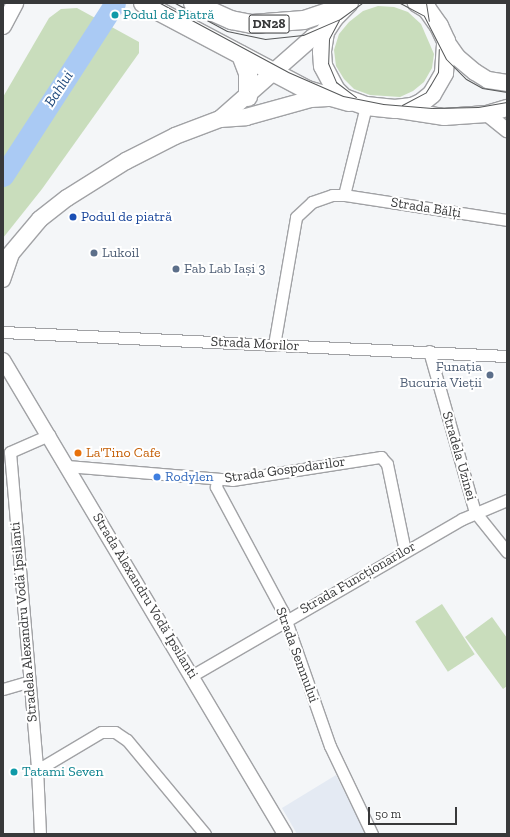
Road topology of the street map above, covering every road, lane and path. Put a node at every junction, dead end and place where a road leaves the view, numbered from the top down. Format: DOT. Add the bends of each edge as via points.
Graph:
graph roads {
  1 [pos="15,3"];
  2 [pos="144,3"];
  3 [pos="194,3"];
  4 [pos="417,3"];
  5 [pos="439,3"];
  6 [pos="348,4"];
  7 [pos="3,26"];
  8 [pos="325,32"];
  9 [pos="443,33"];
  10 [pos="241,55"];
  11 [pos="272,72"];
  12 [pos="507,83"];
  13 [pos="248,97"];
  14 [pos="328,98"];
  15 [pos="360,104"];
  16 [pos="507,108"];
  17 [pos="395,109"];
  18 [pos="488,114"];
  19 [pos="220,119"];
  20 [pos="507,130"];
  21 [pos="344,195"];
  22 [pos="507,220"];
  23 [pos="8,257"];
  24 [pos="3,280"];
  25 [pos="3,332"];
  26 [pos="274,345"];
  27 [pos="429,351"];
  28 [pos="507,356"];
  29 [pos="3,360"];
  30 [pos="49,435"];
  31 [pos="67,466"];
  32 [pos="217,480"];
  33 [pos="507,500"];
  34 [pos="475,512"];
  35 [pos="405,551"];
  36 [pos="507,552"];
  37 [pos="286,621"];
  38 [pos="192,675"];
  39 [pos="28,682"];
  40 [pos="3,689"];
  41 [pos="37,767"];
  42 [pos="40,834"];
  43 [pos="204,834"];
  44 [pos="285,834"];
  45 [pos="372,834"];
  1 -- 7 [label="main road"];
  2 -- 10 [label="main road"];
  3 -- 6 [label="main road, DN28" via="231,20 252,24 304,20"];
  4 -- 9 [label="main road" via="427,9"];
  5 -- 9 [label="main road"];
  6 -- 8 [label="main road, DN28"];
  8 -- 11 [label="main road" via="313,37"];
  8 -- 15 [label="main road" via="323,66 335,90"];
  9 -- 12 [label="main road" via="457,57 475,72 488,80"];
  9 -- 17 [label="main road" via="444,73 432,94 412,107"];
  10 -- 11 [label="main road"];
  10 -- 13 [label="main road" via="248,73"];
  11 -- 13 [label="main road"];
  11 -- 14 [label="main road"];
  13 -- 19 [label="main road"];
  14 -- 15 [label="main road"];
  14 -- 19 [label="main road" via="311,99 246,117"];
  15 -- 17 [label="main road"];
  15 -- 21 [label="street"];
  16 -- 18 [label="main road"];
  17 -- 18 [label="main road" via="444,117"];
  18 -- 20 [label="street"];
  19 -- 23 [label="main road" via="175,136 98,178 40,219"];
  21 -- 22 [label="street, Strada Bălți"];
  21 -- 26 [label="street, Strada Bălți" via="332,195 312,202 296,217"];
  23 -- 24 [label="street"];
  25 -- 26 [label="street, Strada Morilor"];
  26 -- 27 [label="street, Strada Morilor"];
  27 -- 28 [label="street, Strada Morilor"];
  27 -- 34 [label="street, Stradela Uzinei"];
  29 -- 30 [label="street, Strada Alexandru Vodă Ipsilanti"];
  30 -- 31 [label="street, Strada Alexandru Vodă Ipsilanti"];
  30 -- 39 [label="street, Stradela Alexandru Vodă Ipsilanti" via="10,452"];
  31 -- 32 [label="street, Strada Gospodarilor"];
  31 -- 38 [label="street, Strada Alexandru Vodă Ipsilanti"];
  32 -- 35 [label="street, Strada Gospodarilor" via="232,480 381,457 387,464"];
  32 -- 37 [label="street, Strada Semnului" via="216,487"];
  33 -- 34 [label="street, Strada Funcționarilor"];
  34 -- 35 [label="street, Strada Funcționarilor"];
  34 -- 36 [label="street, Stradela Uzinei"];
  35 -- 37 [label="street, Strada Funcționarilor"];
  37 -- 38 [label="street, Strada Funcționarilor"];
  37 -- 45 [label="street, Strada Semnului" via="330,746"];
  38 -- 44 [label="street, Strada Alexandru Vodă Ipsilanti"];
  39 -- 40 [label="street"];
  39 -- 41 [label="street, Stradela Alexandru Vodă Ipsilanti"];
  41 -- 42 [label="street, Stradela Alexandru Vodă Ipsilanti"];
  41 -- 43 [label="street" via="44,766 101,732 115,732 127,740"];
}
